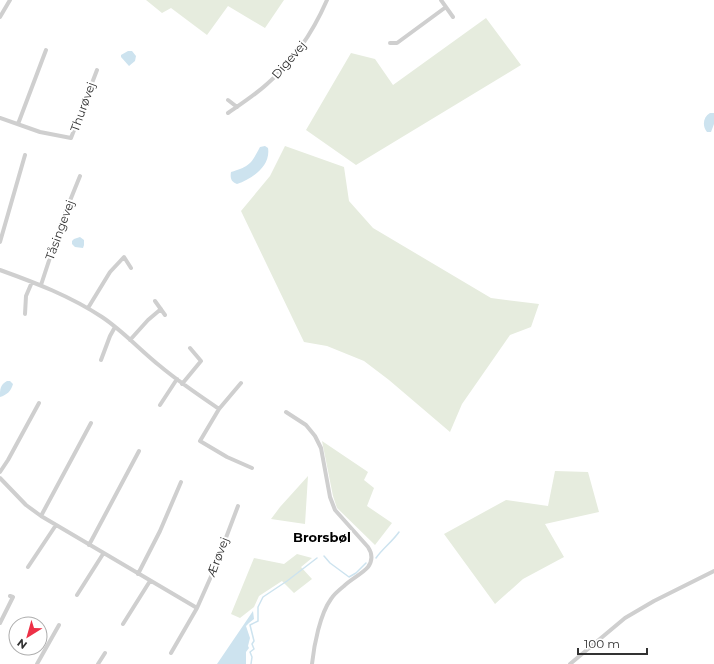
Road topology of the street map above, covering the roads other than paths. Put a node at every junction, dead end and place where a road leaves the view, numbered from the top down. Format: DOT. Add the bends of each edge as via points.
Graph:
graph roads {
  1 [pos="10,0"];
  2 [pos="327,0"];
  3 [pos="441,0"];
  4 [pos="446,7"];
  5 [pos="0,17"];
  6 [pos="453,17"];
  7 [pos="390,43"];
  8 [pos="46,50"];
  9 [pos="96,70"];
  10 [pos="228,100"];
  11 [pos="237,107"];
  12 [pos="228,113"];
  13 [pos="0,118"];
  14 [pos="18,124"];
  15 [pos="25,155"];
  16 [pos="80,176"];
  17 [pos="0,242"];
  18 [pos="131,268"];
  19 [pos="0,270"];
  20 [pos="32,282"];
  21 [pos="41,285"];
  22 [pos="155,301"];
  23 [pos="88,308"];
  24 [pos="161,309"];
  25 [pos="25,314"];
  26 [pos="165,315"];
  27 [pos="115,327"];
  28 [pos="130,340"];
  29 [pos="190,348"];
  30 [pos="101,360"];
  31 [pos="177,379"];
  32 [pos="182,384"];
  33 [pos="241,384"];
  34 [pos="39,403"];
  35 [pos="160,405"];
  36 [pos="219,409"];
  37 [pos="286,412"];
  38 [pos="91,423"];
  39 [pos="139,451"];
  40 [pos="252,468"];
  41 [pos="0,472"];
  42 [pos="0,478"];
  43 [pos="180,482"];
  44 [pos="238,506"];
  45 [pos="42,516"];
  46 [pos="56,526"];
  47 [pos="89,545"];
  48 [pos="103,554"];
  49 [pos="28,567"];
  50 [pos="714,571"];
  51 [pos="138,574"];
  52 [pos="150,581"];
  53 [pos="77,595"];
  54 [pos="10,596"];
  55 [pos="197,608"];
  56 [pos="0,623"];
  57 [pos="123,624"];
  58 [pos="59,625"];
  59 [pos="105,653"];
  60 [pos="171,653"];
  61 [pos="37,664"];
  62 [pos="98,664"];
  63 [pos="312,664"];
  64 [pos="570,664"];
  1 -- 5 [label="street"];
  2 -- 11 [label="street, Digevej" via="307,40 286,67 266,86"];
  3 -- 4 [label="street"];
  4 -- 6 [label="street"];
  4 -- 7 [label="street" via="397,43"];
  8 -- 14 [label="street"];
  9 -- 14 [label="street, Thurøvej" via="71,138 40,132"];
  10 -- 11 [label="street"];
  11 -- 12 [label="street, Digevej"];
  13 -- 14 [label="street, Thurøvej"];
  15 -- 17 [label="street"];
  16 -- 21 [label="street, Tåsingevej"];
  18 -- 23 [label="street" via="124,257 110,272"];
  19 -- 20 [label="street"];
  20 -- 21 [label="street"];
  20 -- 25 [label="street" via="26,296"];
  21 -- 23 [label="street"];
  22 -- 24 [label="street"];
  23 -- 27 [label="street"];
  24 -- 26 [label="street"];
  24 -- 28 [label="street"];
  27 -- 28 [label="street"];
  27 -- 30 [label="street"];
  28 -- 31 [label="street"];
  29 -- 32 [label="street" via="201,361"];
  31 -- 32 [label="street"];
  31 -- 35 [label="street"];
  32 -- 36 [label="street"];
  33 -- 36 [label="street"];
  34 -- 41 [label="street"];
  36 -- 40 [label="street" via="200,441"];
  37 -- 63 [label="street" via="306,425 315,436 321,448 330,497 335,510 368,547 372,559 368,567 349,581 331,600 318,630"];
  38 -- 45 [label="street"];
  39 -- 47 [label="street"];
  42 -- 45 [label="street" via="26,505"];
  43 -- 51 [label="street" via="160,531"];
  44 -- 55 [label="street, Ærøvej" via="214,572"];
  45 -- 46 [label="street"];
  46 -- 47 [label="street"];
  46 -- 49 [label="street"];
  47 -- 48 [label="street"];
  48 -- 51 [label="street"];
  48 -- 53 [label="street"];
  50 -- 64 [label="street" via="625,618"];
  51 -- 52 [label="street"];
  52 -- 55 [label="street"];
  52 -- 57 [label="street"];
  54 -- 56 [label="street" via="13,597"];
  55 -- 60 [label="street, Ærøvej"];
  58 -- 61 [label="street"];
  59 -- 62 [label="street"];
}
